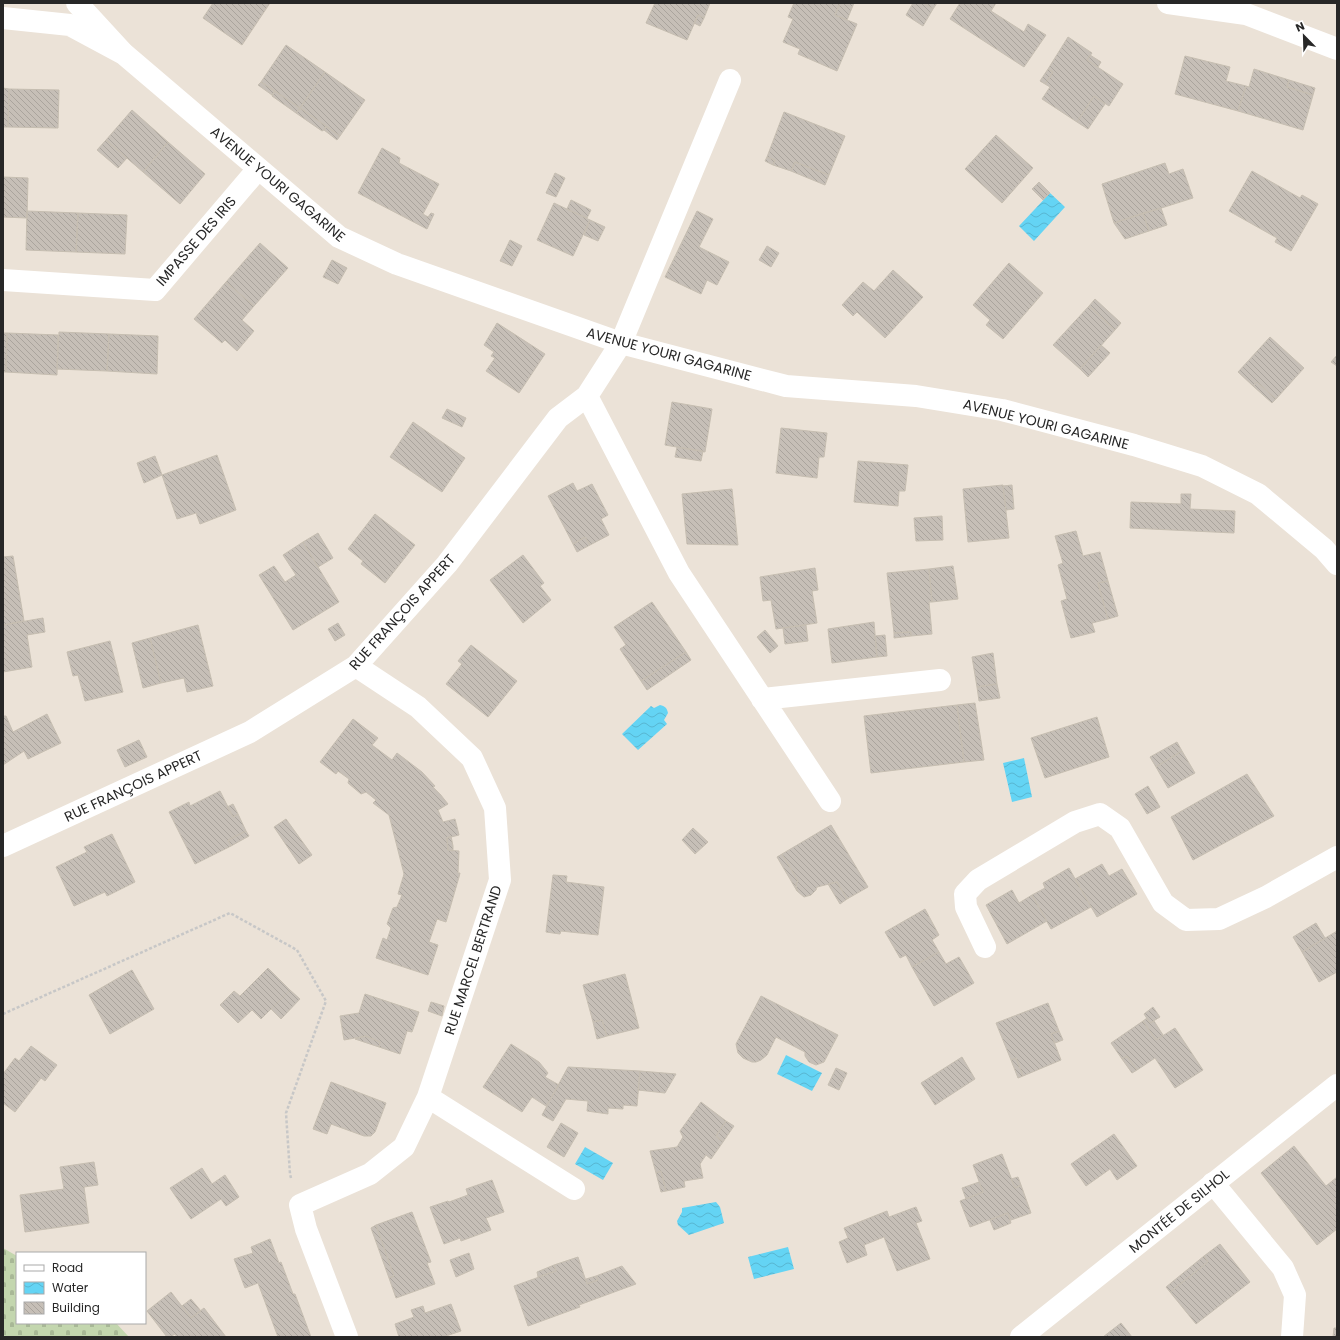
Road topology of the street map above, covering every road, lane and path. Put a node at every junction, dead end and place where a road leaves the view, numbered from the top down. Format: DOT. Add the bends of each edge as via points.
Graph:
graph roads {
  1 [pos="77,3"];
  2 [pos="1168,3"];
  3 [pos="3,18"];
  4 [pos="1337,49"];
  5 [pos="124,54"];
  6 [pos="730,80"];
  7 [pos="258,169"];
  8 [pos="3,280"];
  9 [pos="621,344"];
  10 [pos="586,396"];
  11 [pos="1337,564"];
  12 [pos="356,666"];
  13 [pos="940,680"];
  14 [pos="762,699"];
  15 [pos="830,801"];
  16 [pos="3,846"];
  17 [pos="1337,857"];
  18 [pos="985,947"];
  19 [pos="3,1014"];
  20 [pos="1337,1085"];
  21 [pos="428,1097"];
  22 [pos="1213,1183"];
  23 [pos="574,1189"];
  24 [pos="300,1205"];
  25 [pos="347,1337"];
  26 [pos="1021,1337"];
  27 [pos="1292,1337"];
  1 -- 5 [label="street"];
  2 -- 4 [label="street" via="1246,14"];
  3 -- 5 [label="street, AVENUE YOURI GAGARINE" via="70,25"];
  5 -- 7 [label="street, AVENUE YOURI GAGARINE"];
  6 -- 9 [label="street, RUE FRANÇOIS APPERT"];
  7 -- 8 [label="street, IMPASSE DES IRIS" via="155,290"];
  7 -- 9 [label="street, AVENUE YOURI GAGARINE" via="339,237 397,264"];
  9 -- 10 [label="street, RUE FRANÇOIS APPERT"];
  9 -- 11 [label="street, AVENUE YOURI GAGARINE" via="786,386 916,396 1002,410 1134,445 1202,466 1258,494 1324,549"];
  10 -- 12 [label="street, RUE FRANÇOIS APPERT" via="558,418 447,564"];
  10 -- 14 [label="street" via="678,573"];
  12 -- 16 [label="street, RUE FRANÇOIS APPERT" via="250,732"];
  12 -- 21 [label="street, RUE MARCEL BERTRAND" via="418,707 472,758 495,808 500,880"];
  13 -- 14 [label="street"];
  14 -- 15 [label="street"];
  17 -- 18 [label="street" via="1266,897 1219,919 1186,920 1163,903 1120,828 1100,814 1068,826 978,880 965,894 966,907"];
  19 -- 24 [label="path" via="230,913 297,950 326,1002 286,1113 290,1174"];
  20 -- 22 [label="street, MONTÉE DE SILHOL"];
  21 -- 23 [label="street"];
  21 -- 24 [label="street, RUE MARCEL BERTRAND" via="404,1146 370,1174"];
  22 -- 26 [label="street, MONTÉE DE SILHOL"];
  22 -- 27 [label="street" via="1282,1268 1295,1295"];
  24 -- 25 [label="street" via="306,1229"];
}
